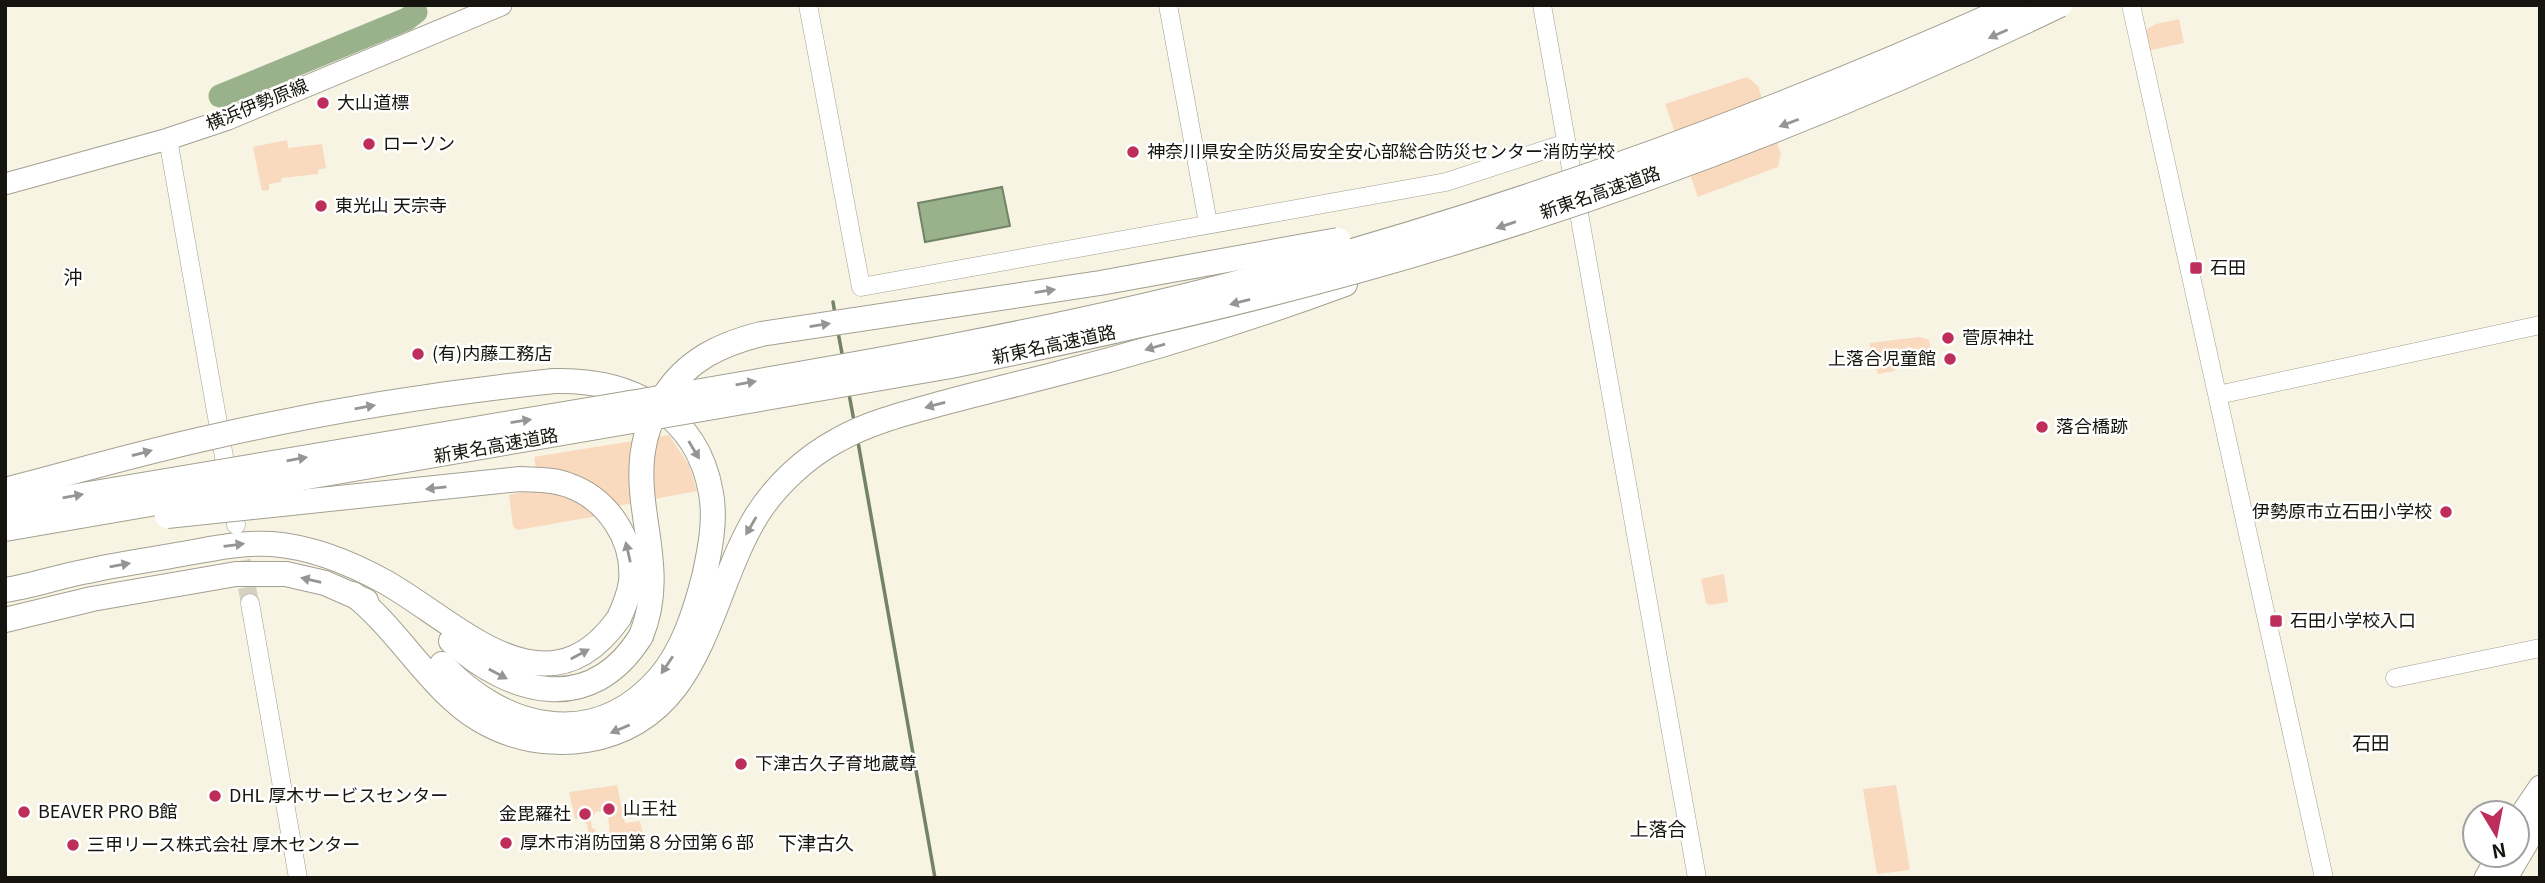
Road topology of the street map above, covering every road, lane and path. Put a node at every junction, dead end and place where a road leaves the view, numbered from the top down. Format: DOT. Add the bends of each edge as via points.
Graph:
graph roads {
  1 [pos="501,5"];
  2 [pos="808,5"];
  3 [pos="1168,5"];
  4 [pos="1542,5"];
  5 [pos="2015,5"];
  6 [pos="2060,5"];
  7 [pos="2131,5"];
  8 [pos="1696,138"];
  9 [pos="168,139"];
  10 [pos="1566,143"];
  11 [pos="5,184"];
  12 [pos="1208,223"];
  13 [pos="1474,236"];
  14 [pos="2540,325"];
  15 [pos="2218,395"];
  16 [pos="5,490"];
  17 [pos="5,508"];
  18 [pos="236,525"];
  19 [pos="5,528"];
  20 [pos="5,538"];
  21 [pos="88,571"];
  22 [pos="5,578"];
  23 [pos="389,584"];
  24 [pos="5,590"];
  25 [pos="353,594"];
  26 [pos="92,599"];
  27 [pos="250,603"];
  28 [pos="5,604"];
  29 [pos="5,620"];
  30 [pos="2540,648"];
  31 [pos="2395,678"];
  32 [pos="2540,819"];
  33 [pos="2540,850"];
  34 [pos="298,878"];
  35 [pos="1697,878"];
  36 [pos="2323,878"];
  37 [pos="2505,878"];
  38 [pos="2525,878"];
  1 -- 9 [label="main road, 横浜伊勢原線" via="244,113"];
  2 -- 12 [label="street" via="861,287"];
  3 -- 12 [label="street"];
  4 -- 10 [label="street"];
  5 -- 8 [label="highway, 新東名高速道路, bridge"];
  6 -- 13 [label="highway, 新東名高速道路, one-way, bridge" via="1783,125"];
  7 -- 15 [label="street"];
  17 -- 8 [label="highway, 新東名高速道路, one-way, bridge" via="718,388 1099,316 1354,251"];
  23 -- 8 [label="highway, one-way, bridge" via="478,662 508,680 537,689 567,689 596,680 621,662 641,636 650,609 653,587 641,487 646,431 681,374 723,345 788,329 1197,267 1371,233"];
  9 -- 11 [label="main road, 横浜伊勢原線"];
  9 -- 18 [label="street"];
  10 -- 12 [label="street" via="1446,182"];
  10 -- 35 [label="street"];
  13 -- 19 [label="highway, 新東名高速道路, one-way, bridge" via="1259,297 951,366"];
  13 -- 25 [label="highway, one-way, bridge" via="1212,331 862,428 815,454 776,490 745,536 699,651 679,684 666,699 614,732 575,742 533,740 478,719 460,706 389,626"];
  14 -- 15 [label="street"];
  15 -- 36 [label="street"];
  16 -- 25 [label="highway, one-way, bridge" via="266,425 554,381 593,382 633,392 680,428 707,475 712,536 699,598 678,648 660,676 648,690 612,713 574,724 505,713 461,684 397,619"];
  23 -- 20 [label="highway, one-way, bridge" via="493,651 546,664 581,654 609,633 631,582 628,553 618,525 605,509 569,485 546,480 520,479 93,524"];
  21 -- 22 [label="highway"];
  21 -- 23 [label="highway, one-way" via="231,545 274,544 342,562"];
  21 -- 24 [label="highway"];
  25 -- 26 [label="highway, one-way" via="286,574 258,573"];
  26 -- 28 [label="highway"];
  26 -- 29 [label="highway"];
  27 -- 34 [label="street"];
  30 -- 31 [label="street"];
  32 -- 37 [label="highway"];
  33 -- 38 [label="highway"];
}
